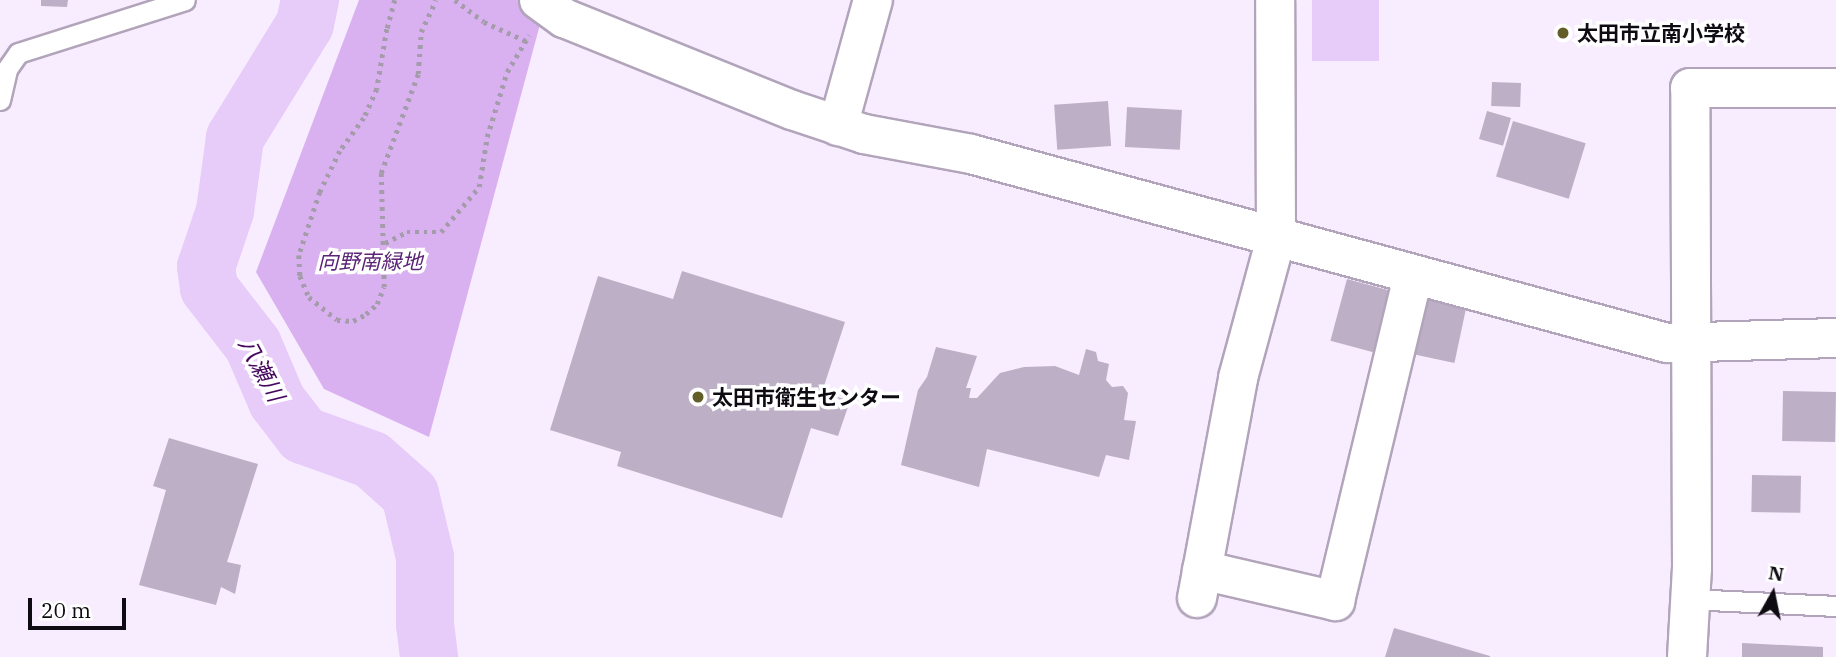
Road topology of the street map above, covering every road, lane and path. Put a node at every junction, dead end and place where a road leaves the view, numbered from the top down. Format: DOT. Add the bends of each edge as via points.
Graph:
graph roads {
  1 [pos="185,0"];
  2 [pos="395,0"];
  3 [pos="436,0"];
  4 [pos="455,0"];
  5 [pos="873,0"];
  6 [pos="1275,0"];
  7 [pos="543,3"];
  8 [pos="526,41"];
  9 [pos="1836,88"];
  10 [pos="0,100"];
  11 [pos="838,126"];
  12 [pos="1276,238"];
  13 [pos="385,243"];
  14 [pos="1413,275"];
  15 [pos="1836,338"];
  16 [pos="1690,342"];
  17 [pos="1688,599"];
  18 [pos="1836,606"];
  19 [pos="1686,657"];
  1 -- 10 [label="lane" via="18,53 7,69"];
  2 -- 13 [label="path" via="377,89 325,182 299,255 300,276 309,297 337,320 353,321 366,314 377,304 384,287"];
  3 -- 13 [label="path" via="421,32 418,74 381,173"];
  4 -- 8 [label="path" via="484,22"];
  5 -- 11 [label="street"];
  6 -- 12 [label="street"];
  7 -- 8 [label="path"];
  7 -- 11 [label="street" via="564,19"];
  8 -- 13 [label="path" via="507,72 487,137 479,187 441,232 407,233"];
  9 -- 16 [label="street" via="1689,88"];
  11 -- 12 [label="street" via="971,154"];
  12 -- 14 [label="street"];
  12 -- 14 [label="street" via="1238,378 1199,584 1335,601"];
  14 -- 16 [label="street" via="1667,343"];
  15 -- 16 [label="street"];
  16 -- 17 [label="street" via="1692,568"];
  17 -- 18 [label="lane"];
  17 -- 19 [label="street"];
}
